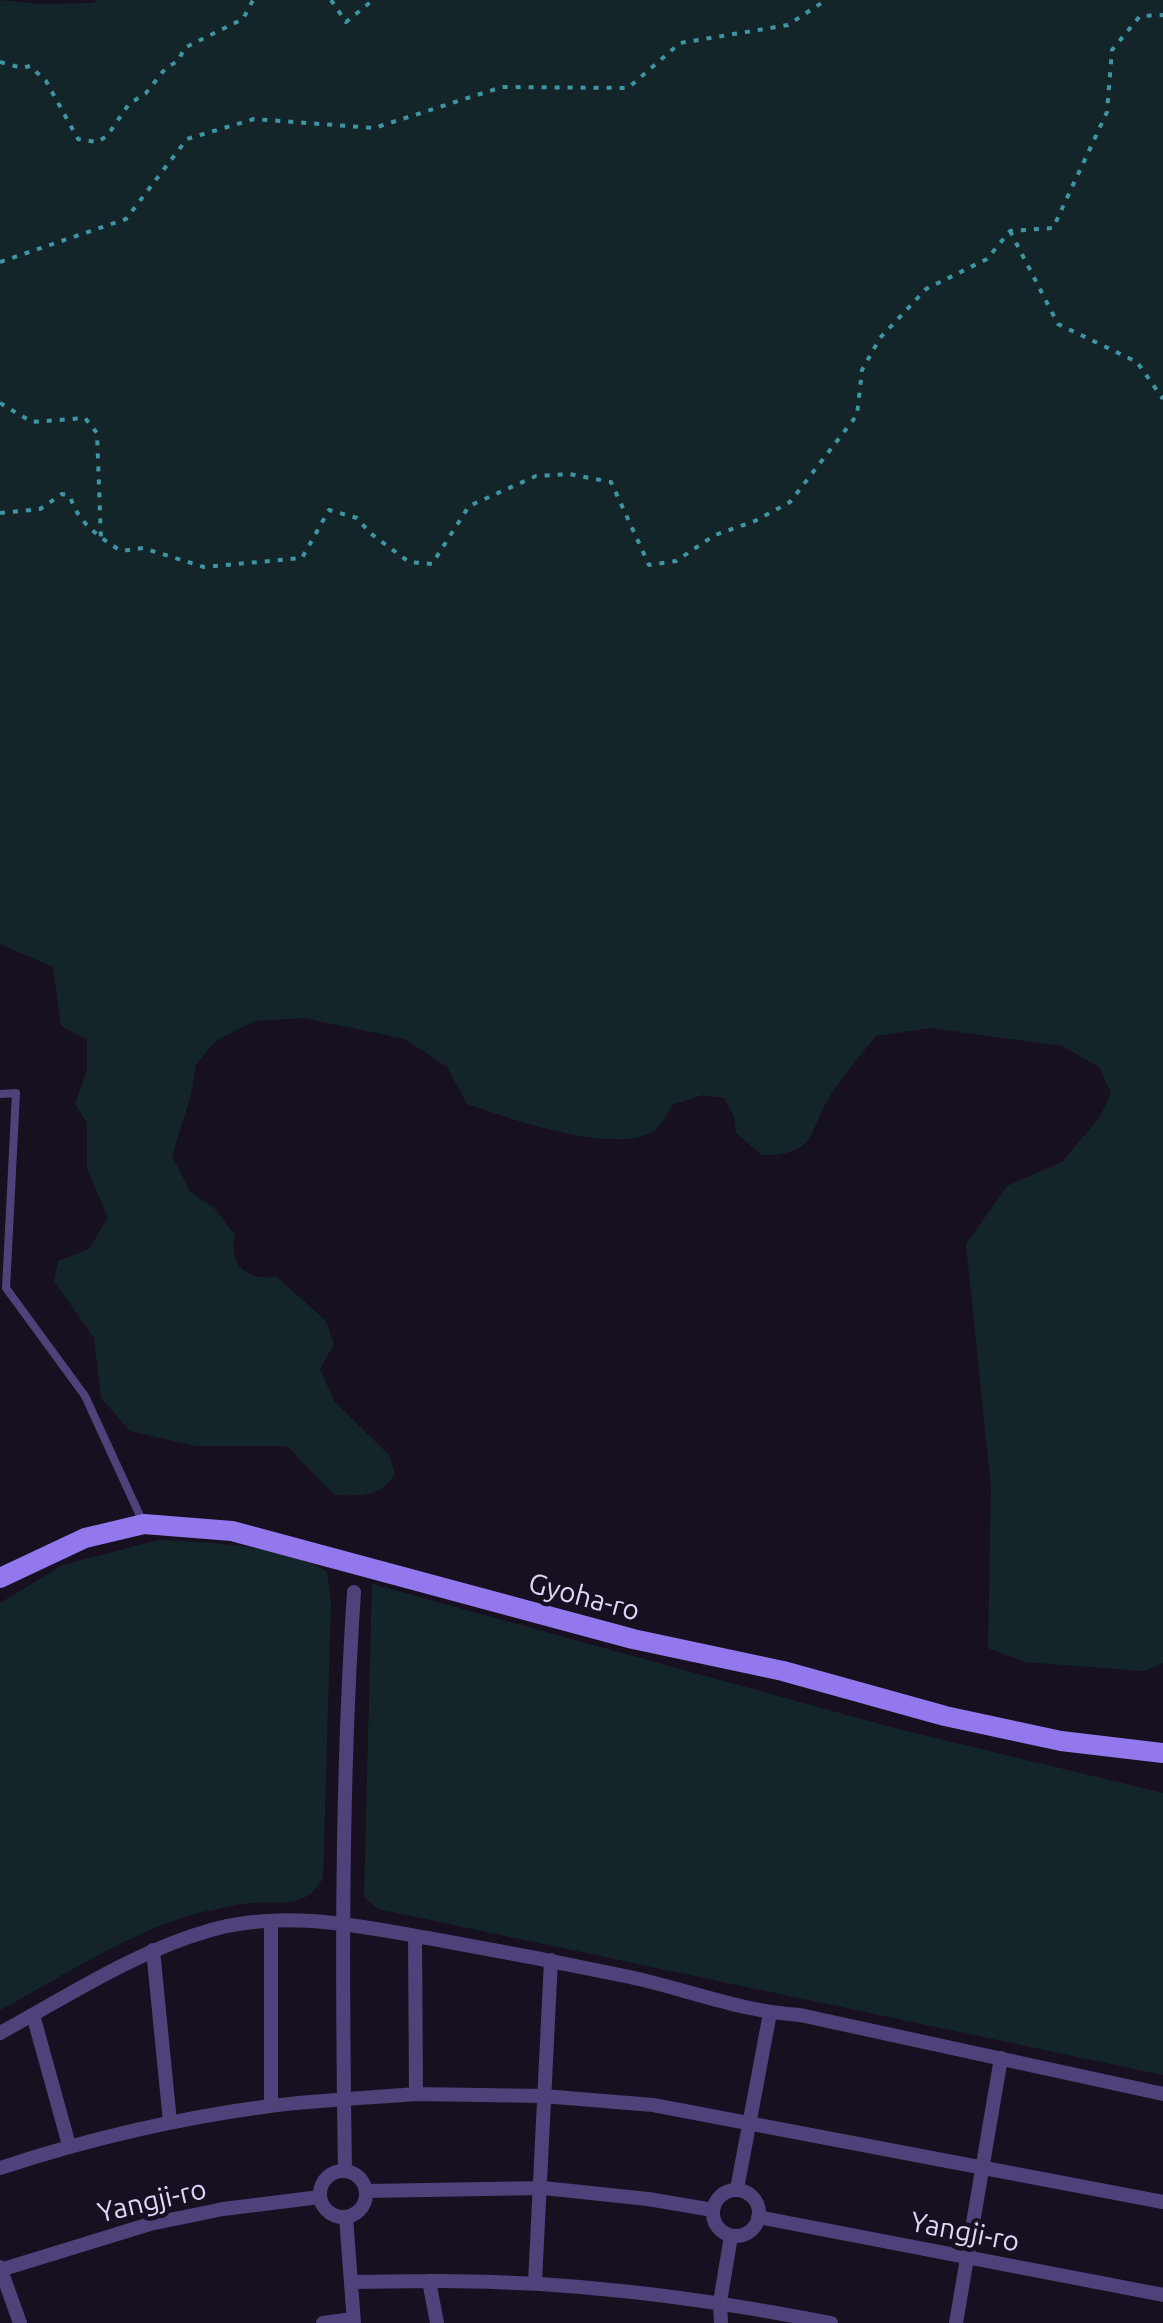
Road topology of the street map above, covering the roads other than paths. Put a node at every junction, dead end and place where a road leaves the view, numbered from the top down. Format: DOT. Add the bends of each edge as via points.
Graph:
graph roads {
  1 [pos="0,1094"];
  2 [pos="3,1287"];
  3 [pos="144,1524"];
  4 [pos="0,1578"];
  5 [pos="354,1592"];
  6 [pos="1163,1753"];
  7 [pos="270,1922"];
  8 [pos="342,1922"];
  9 [pos="415,1936"];
  10 [pos="153,1950"];
  11 [pos="552,1960"];
  12 [pos="770,2013"];
  13 [pos="33,2015"];
  14 [pos="0,2033"];
  15 [pos="1001,2058"];
  16 [pos="416,2094"];
  17 [pos="1163,2094"];
  18 [pos="543,2096"];
  19 [pos="344,2100"];
  20 [pos="270,2106"];
  21 [pos="751,2121"];
  22 [pos="170,2122"];
  23 [pos="69,2146"];
  24 [pos="983,2167"];
  25 [pos="0,2168"];
  26 [pos="345,2171"];
  27 [pos="539,2188"];
  28 [pos="737,2189"];
  29 [pos="367,2191"];
  30 [pos="320,2196"];
  31 [pos="1163,2202"];
  32 [pos="713,2210"];
  33 [pos="346,2217"];
  34 [pos="758,2217"];
  35 [pos="731,2236"];
  36 [pos="966,2257"];
  37 [pos="0,2269"];
  38 [pos="428,2281"];
  39 [pos="350,2282"];
  40 [pos="535,2282"];
  41 [pos="1163,2295"];
  42 [pos="720,2302"];
  43 [pos="354,2321"];
  44 [pos="20,2323"];
  45 [pos="323,2323"];
  46 [pos="438,2323"];
  47 [pos="721,2323"];
  48 [pos="830,2323"];
  49 [pos="956,2323"];
  1 -- 2 [label="lane" via="16,1093"];
  2 -- 3 [label="lane" via="85,1396"];
  3 -- 4 [label="street, Gyoha-ro" via="86,1538"];
  3 -- 6 [label="street, Gyoha-ro" via="232,1531 632,1640 946,1716"];
  5 -- 8 [label="street"];
  7 -- 8 [label="street"];
  7 -- 10 [label="street" via="214,1929"];
  7 -- 20 [label="street"];
  8 -- 9 [label="street"];
  8 -- 19 [label="street"];
  9 -- 11 [label="street"];
  9 -- 16 [label="street"];
  10 -- 13 [label="street"];
  10 -- 22 [label="street"];
  11 -- 12 [label="street"];
  11 -- 18 [label="street"];
  12 -- 15 [label="street"];
  12 -- 21 [label="street"];
  13 -- 14 [label="street"];
  13 -- 23 [label="street"];
  15 -- 17 [label="street"];
  15 -- 24 [label="street"];
  16 -- 18 [label="street"];
  16 -- 19 [label="street"];
  18 -- 21 [label="street"];
  18 -- 27 [label="street"];
  19 -- 20 [label="street"];
  19 -- 26 [label="street"];
  20 -- 22 [label="street"];
  21 -- 24 [label="street"];
  21 -- 28 [label="street"];
  22 -- 23 [label="street"];
  23 -- 25 [label="street"];
  24 -- 31 [label="street"];
  24 -- 36 [label="street"];
  26 -- 29 [label="street" via="360,2177"];
  26 -- 30 [label="street" via="330,2175"];
  27 -- 29 [label="street"];
  27 -- 32 [label="street"];
  27 -- 40 [label="street"];
  28 -- 32 [label="street" via="722,2194"];
  28 -- 34 [label="street" via="757,2202"];
  29 -- 33 [label="street" via="359,2211"];
  30 -- 33 [label="street" via="326,2210"];
  30 -- 37 [label="street, Yangji-ro" via="150,2224"];
  32 -- 35 [label="street" via="718,2228"];
  33 -- 39 [label="street"];
  34 -- 35 [label="street" via="745,2234"];
  34 -- 36 [label="street, Yangji-ro"];
  35 -- 42 [label="street"];
  36 -- 41 [label="street, Yangji-ro"];
  36 -- 49 [label="street"];
  37 -- 44 [label="street"];
  38 -- 39 [label="street"];
  38 -- 40 [label="street"];
  38 -- 46 [label="street"];
  39 -- 43 [label="street"];
  40 -- 42 [label="street"];
  42 -- 47 [label="street"];
  42 -- 48 [label="street"];
  43 -- 45 [label="street"];
}
